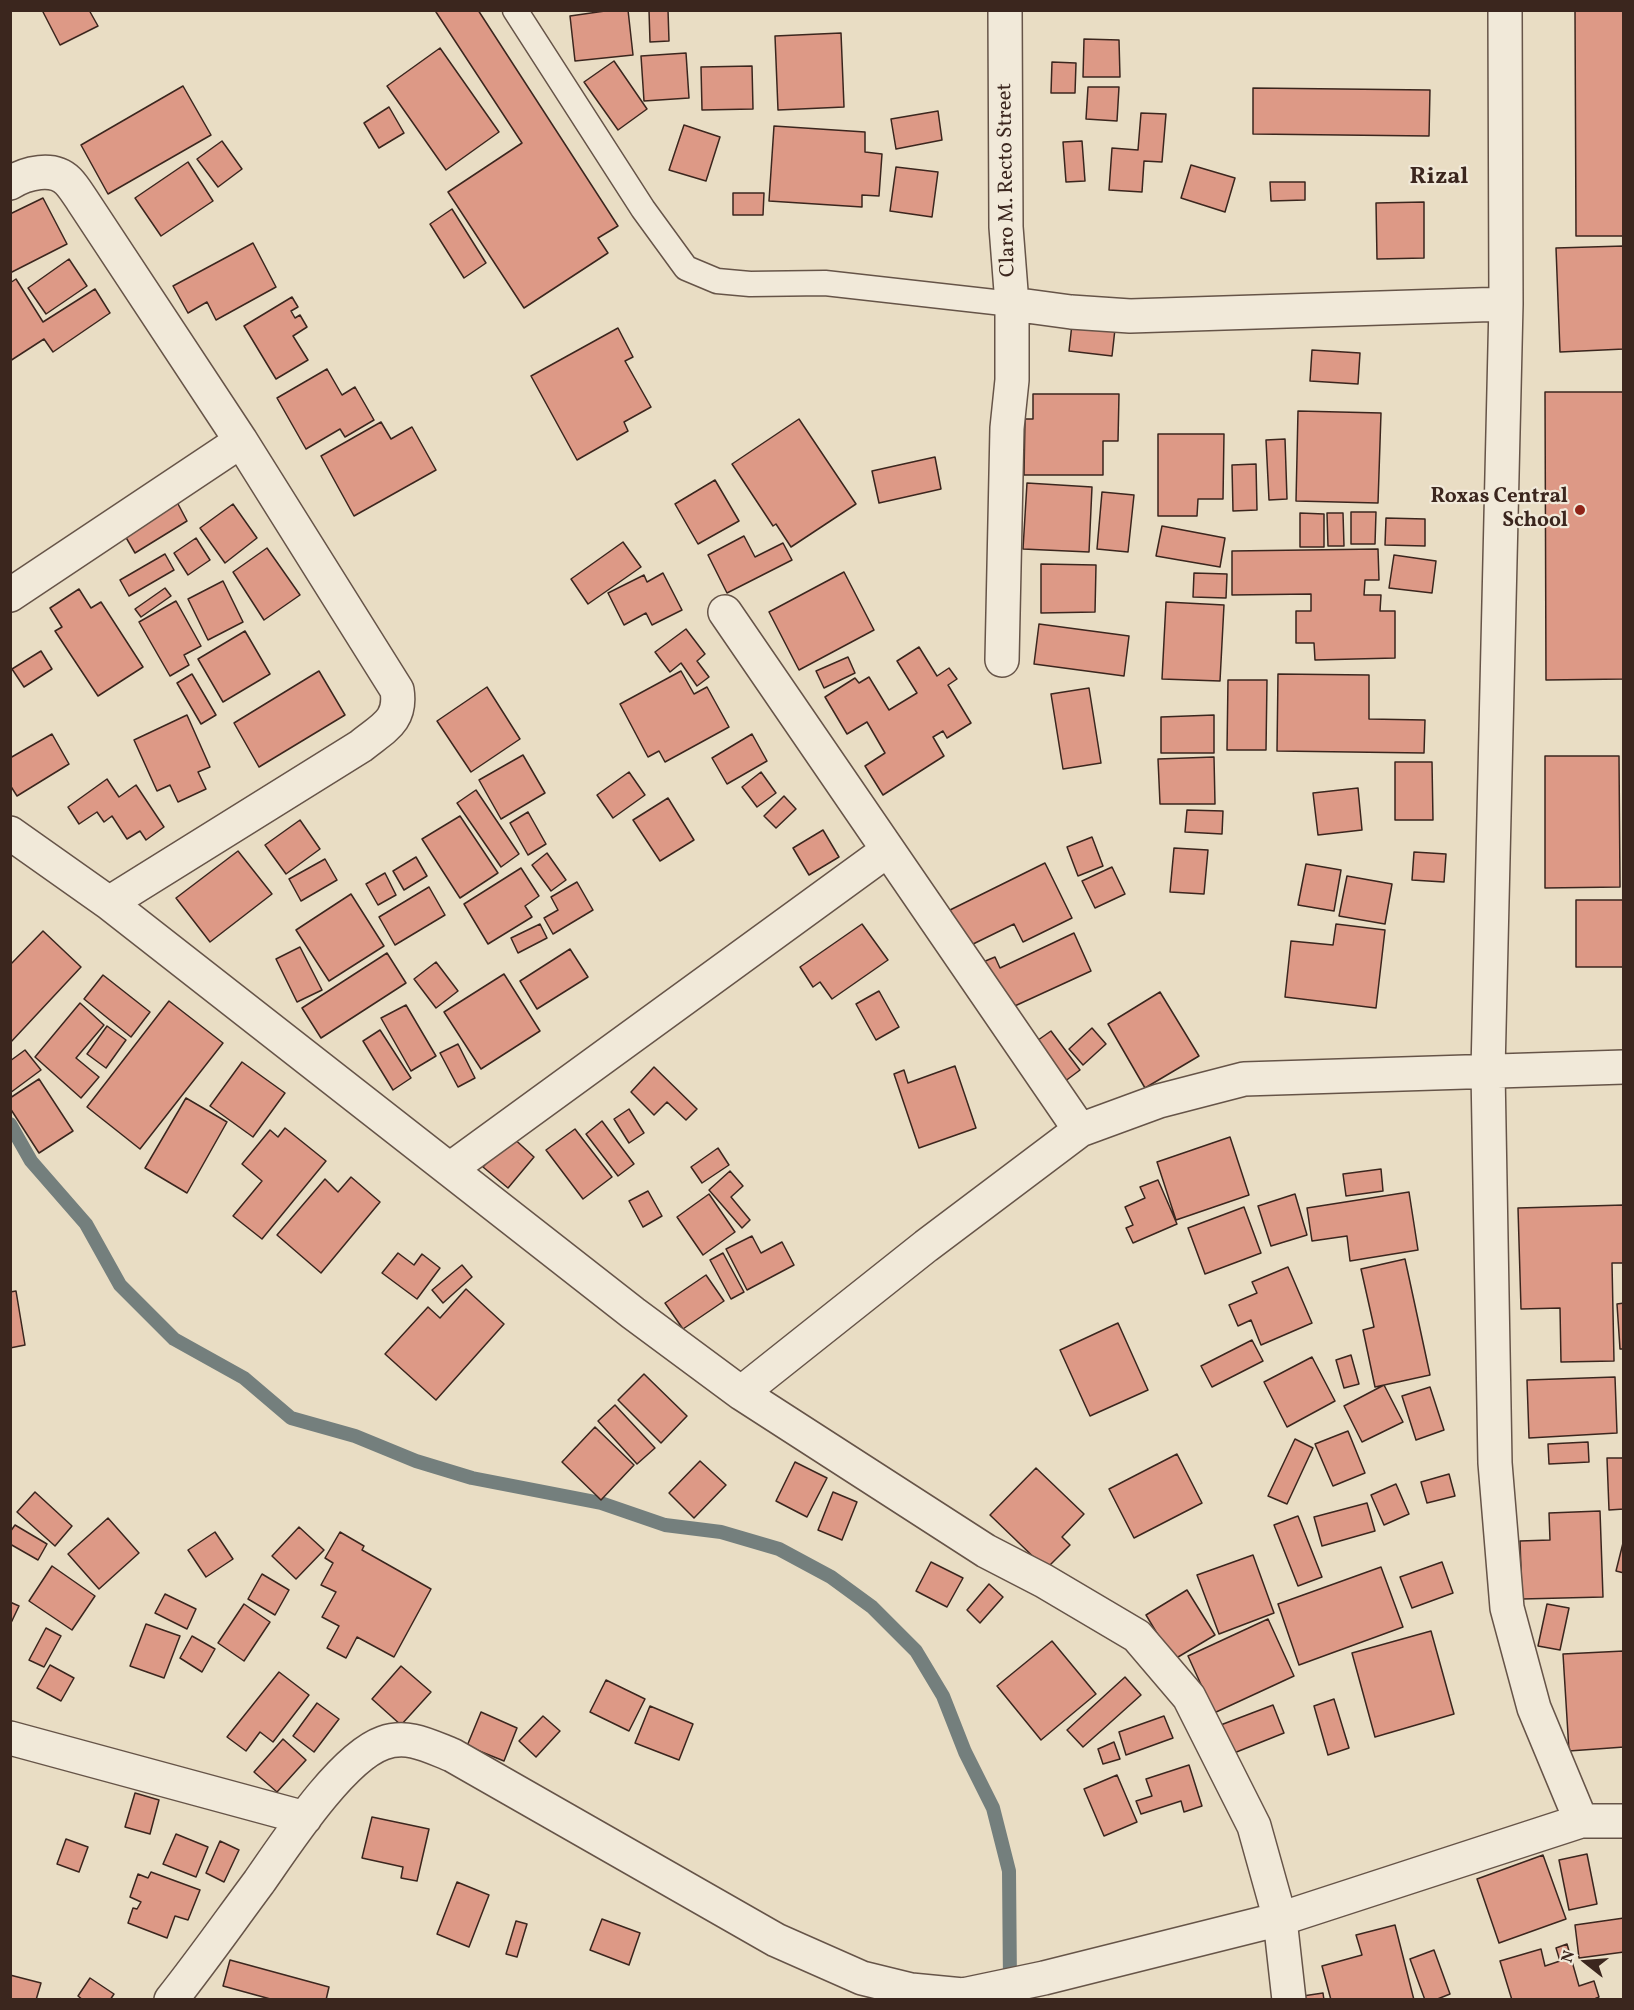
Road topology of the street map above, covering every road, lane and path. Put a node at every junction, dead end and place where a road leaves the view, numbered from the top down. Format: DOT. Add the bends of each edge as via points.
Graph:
graph roads {
  1 [pos="515,10"];
  2 [pos="1005,10"];
  3 [pos="1505,10"];
  4 [pos="10,183"];
  5 [pos="1012,304"];
  6 [pos="1506,304"];
  7 [pos="241,441"];
  8 [pos="10,595"];
  9 [pos="725,612"];
  10 [pos="1002,660"];
  11 [pos="10,833"];
  12 [pos="888,850"];
  13 [pos="109,903"];
  14 [pos="1623,1067"];
  15 [pos="1488,1071"];
  16 [pos="1080,1130"];
  17 [pos="450,1169"];
  18 [pos="741,1393"];
  19 [pos="10,1738"];
  20 [pos="305,1818"];
  21 [pos="1581,1821"];
  22 [pos="1623,1821"];
  23 [pos="1280,1919"];
  24 [pos="171,2000"];
  25 [pos="1289,2000"];
  1 -- 5 [label="lane" via="643,209 687,268 717,281 825,283"];
  2 -- 5 [label="street, Claro M. Recto Street" via="1006,227"];
  3 -- 6 [label="street"];
  4 -- 7 [label="street" via="39,172 67,179"];
  5 -- 6 [label="street, Claro M. Recto Street" via="1130,316"];
  5 -- 10 [label="street"];
  6 -- 15 [label="street"];
  7 -- 8 [label="street"];
  7 -- 13 [label="street" via="397,690 396,716 361,746"];
  9 -- 12 [label="street"];
  11 -- 13 [label="street"];
  12 -- 16 [label="street"];
  12 -- 17 [label="street"];
  13 -- 17 [label="street"];
  14 -- 15 [label="street"];
  15 -- 16 [label="street" via="1244,1079 1159,1101"];
  15 -- 21 [label="street" via="1495,1463 1507,1608 1534,1708"];
  16 -- 18 [label="street"];
  17 -- 18 [label="street"];
  18 -- 23 [label="street" via="986,1551 1137,1636 1189,1697 1254,1826"];
  19 -- 20 [label="street"];
  20 -- 23 [label="street" via="355,1760 383,1743 412,1739 452,1755 776,1940 862,1978 911,1990 963,1995"];
  20 -- 24 [label="street"];
  21 -- 22 [label="street"];
  21 -- 23 [label="street"];
  23 -- 25 [label="street"];
}
